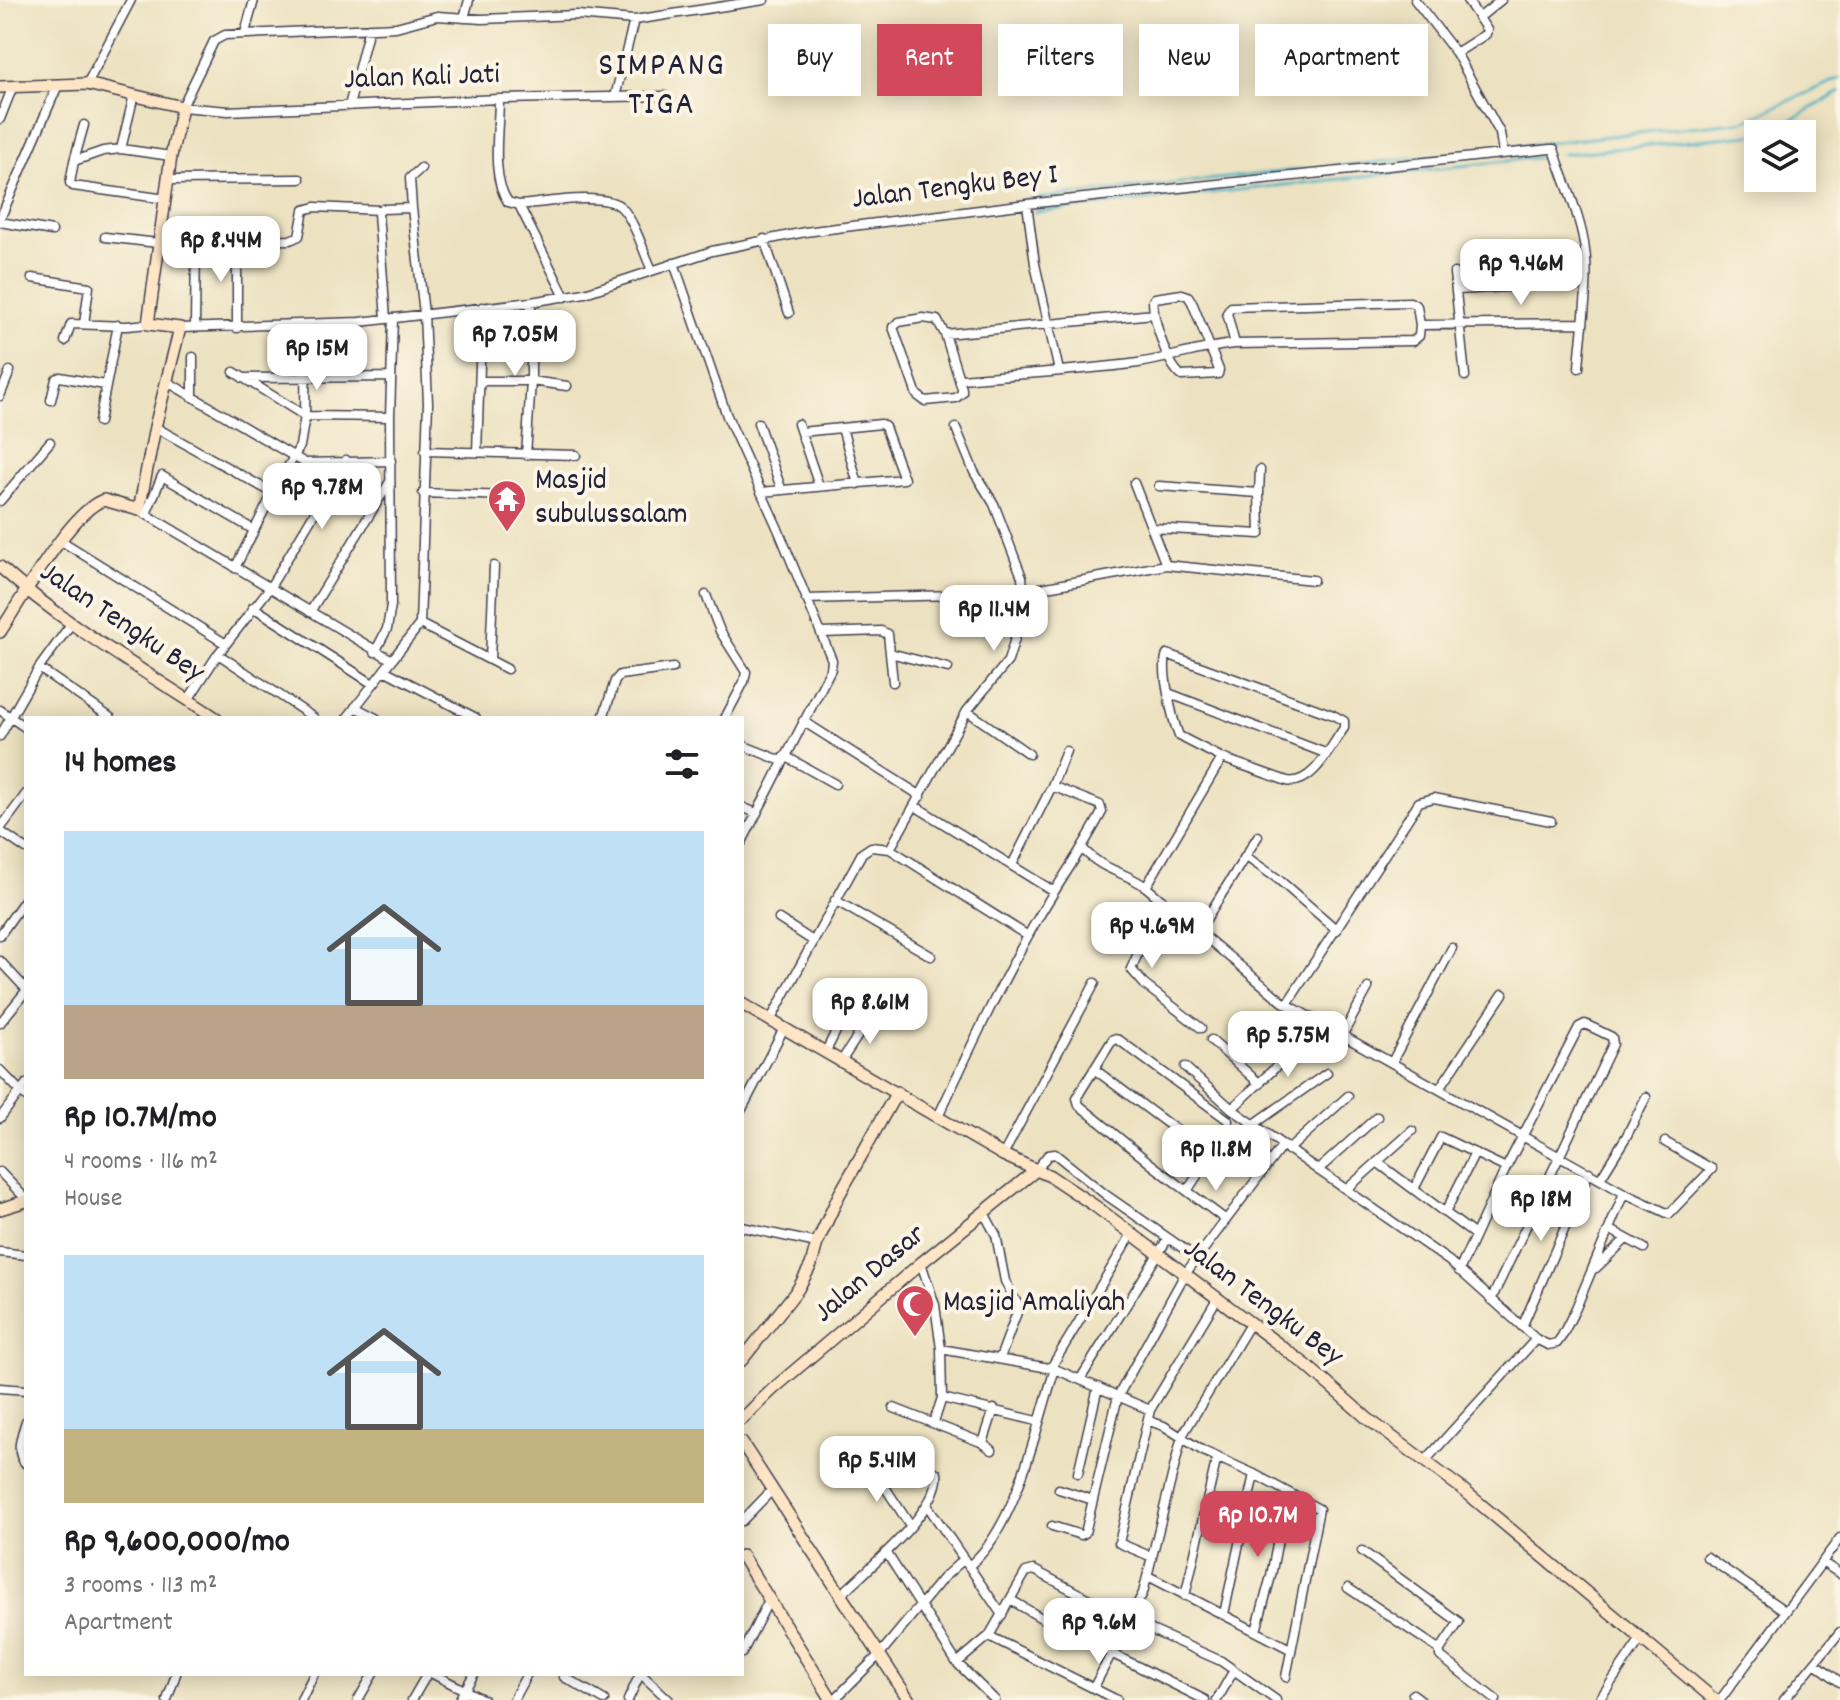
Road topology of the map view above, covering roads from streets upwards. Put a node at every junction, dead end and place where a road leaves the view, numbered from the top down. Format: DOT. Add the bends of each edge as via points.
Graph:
graph roads {
  1 [pos="131,0"];
  2 [pos="254,0"];
  3 [pos="469,0"];
  4 [pos="764,0"];
  5 [pos="1415,0"];
  6 [pos="1467,0"];
  7 [pos="1501,0"];
  8 [pos="1480,17"];
  9 [pos="464,18"];
  10 [pos="634,20"];
  11 [pos="369,28"];
  12 [pos="245,33"];
  13 [pos="1456,53"];
  14 [pos="87,84"];
  15 [pos="58,85"];
  16 [pos="6,86"];
  17 [pos="134,95"];
  18 [pos="665,96"];
  19 [pos="615,97"];
  20 [pos="499,99"];
  21 [pos="349,106"];
  22 [pos="182,107"];
  23 [pos="0,119"];
  24 [pos="84,125"];
  25 [pos="121,149"];
  26 [pos="1503,153"];
  27 [pos="171,156"];
  28 [pos="74,161"];
  29 [pos="421,168"];
  30 [pos="300,179"];
  31 [pos="169,180"];
  32 [pos="166,199"];
  33 [pos="1027,204"];
  34 [pos="519,205"];
  35 [pos="412,208"];
  36 [pos="379,210"];
  37 [pos="0,220"];
  38 [pos="52,231"];
  39 [pos="105,237"];
  40 [pos="764,239"];
  41 [pos="196,240"];
  42 [pos="237,240"];
  43 [pos="158,243"];
  44 [pos="674,263"];
  45 [pos="652,270"];
  46 [pos="1454,273"];
  47 [pos="32,278"];
  48 [pos="1585,282"];
  49 [pos="1458,290"];
  50 [pos="565,297"];
  51 [pos="531,302"];
  52 [pos="482,307"];
  53 [pos="789,313"];
  54 [pos="424,314"];
  55 [pos="1154,314"];
  56 [pos="390,318"];
  57 [pos="1461,323"];
  58 [pos="1581,323"];
  59 [pos="84,324"];
  60 [pos="148,324"];
  61 [pos="1048,324"];
  62 [pos="118,325"];
  63 [pos="306,325"];
  64 [pos="1420,325"];
  65 [pos="195,327"];
  66 [pos="180,328"];
  67 [pos="237,328"];
  68 [pos="945,334"];
  69 [pos="65,341"];
  70 [pos="1235,344"];
  71 [pos="1210,346"];
  72 [pos="193,357"];
  73 [pos="1168,358"];
  74 [pos="1579,368"];
  75 [pos="10,371"];
  76 [pos="1059,371"];
  77 [pos="234,372"];
  78 [pos="304,376"];
  79 [pos="1465,376"];
  80 [pos="391,377"];
  81 [pos="243,378"];
  82 [pos="960,379"];
  83 [pos="166,381"];
  84 [pos="480,381"];
  85 [pos="531,381"];
  86 [pos="105,385"];
  87 [pos="567,386"];
  88 [pos="0,396"];
  89 [pos="193,397"];
  90 [pos="51,400"];
  91 [pos="305,416"];
  92 [pos="390,417"];
  93 [pos="99,422"];
  94 [pos="758,423"];
  95 [pos="155,427"];
  96 [pos="842,428"];
  97 [pos="956,428"];
  98 [pos="50,442"];
  99 [pos="425,451"];
  100 [pos="477,452"];
  101 [pos="526,455"];
  102 [pos="576,455"];
  103 [pos="294,458"];
  104 [pos="346,460"];
  105 [pos="391,461"];
  106 [pos="305,463"];
  107 [pos="1260,470"];
  108 [pos="332,482"];
  109 [pos="390,482"];
  110 [pos="1134,483"];
  111 [pos="858,484"];
  112 [pos="819,486"];
  113 [pos="1159,486"];
  114 [pos="781,488"];
  115 [pos="761,492"];
  116 [pos="273,493"];
  117 [pos="423,493"];
  118 [pos="1259,493"];
  119 [pos="507,496"];
  120 [pos="0,501"];
  121 [pos="143,512"];
  122 [pos="1152,528"];
  123 [pos="254,530"];
  124 [pos="60,540"];
  125 [pos="1166,565"];
  126 [pos="494,566"];
  127 [pos="0,567"];
  128 [pos="235,568"];
  129 [pos="1313,580"];
  130 [pos="269,589"];
  131 [pos="1025,591"];
  132 [pos="27,592"];
  133 [pos="706,595"];
  134 [pos="806,599"];
  135 [pos="253,607"];
  136 [pos="310,612"];
  137 [pos="71,624"];
  138 [pos="420,624"];
  139 [pos="0,631"];
  140 [pos="822,633"];
  141 [pos="226,644"];
  142 [pos="375,652"];
  143 [pos="890,653"];
  144 [pos="218,654"];
  145 [pos="490,659"];
  146 [pos="392,660"];
  147 [pos="39,668"];
  148 [pos="673,668"];
  149 [pos="948,668"];
  150 [pos="507,669"];
  151 [pos="384,670"];
  152 [pos="893,682"];
  153 [pos="373,684"];
  154 [pos="1168,693"];
  155 [pos="188,700"];
  156 [pos="355,707"];
  157 [pos="0,710"];
  158 [pos="967,711"];
  159 [pos="108,716"];
  160 [pos="212,716"];
  161 [pos="311,716"];
  162 [pos="348,716"];
  163 [pos="372,716"];
  164 [pos="472,716"];
  165 [pos="604,716"];
  166 [pos="726,716"];
  167 [pos="11,719"];
  168 [pos="803,721"];
  169 [pos="24,727"];
  170 [pos="0,736"];
  171 [pos="744,746"];
  172 [pos="1066,751"];
  173 [pos="1325,753"];
  174 [pos="1029,754"];
  175 [pos="1222,758"];
  176 [pos="783,759"];
  177 [pos="835,784"];
  178 [pos="1052,786"];
  179 [pos="921,796"];
  180 [pos="24,797"];
  181 [pos="915,806"];
  182 [pos="744,808"];
  183 [pos="756,813"];
  184 [pos="1551,821"];
  185 [pos="0,830"];
  186 [pos="1258,836"];
  187 [pos="744,838"];
  188 [pos="24,848"];
  189 [pos="890,849"];
  190 [pos="1083,849"];
  191 [pos="1245,856"];
  192 [pos="1012,865"];
  193 [pos="1146,887"];
  194 [pos="1053,891"];
  195 [pos="835,900"];
  196 [pos="1162,900"];
  197 [pos="24,901"];
  198 [pos="779,919"];
  199 [pos="1337,930"];
  200 [pos="1198,932"];
  201 [pos="0,935"];
  202 [pos="1028,936"];
  203 [pos="813,941"];
  204 [pos="1452,948"];
  205 [pos="931,956"];
  206 [pos="0,961"];
  207 [pos="1095,983"];
  208 [pos="24,988"];
  209 [pos="858,988"];
  210 [pos="1368,988"];
  211 [pos="24,993"];
  212 [pos="1503,994"];
  213 [pos="1287,1004"];
  214 [pos="744,1005"];
  215 [pos="872,1014"];
  216 [pos="771,1019"];
  217 [pos="0,1023"];
  218 [pos="1321,1024"];
  219 [pos="784,1028"];
  220 [pos="1201,1028"];
  221 [pos="1342,1036"];
  222 [pos="1211,1040"];
  223 [pos="826,1051"];
  224 [pos="842,1060"];
  225 [pos="1392,1062"];
  226 [pos="1185,1067"];
  227 [pos="1094,1069"];
  228 [pos="0,1070"];
  229 [pos="1327,1073"];
  230 [pos="1260,1084"];
  231 [pos="1440,1088"];
  232 [pos="24,1091"];
  233 [pos="897,1092"];
  234 [pos="1348,1096"];
  235 [pos="1646,1097"];
  236 [pos="744,1105"];
  237 [pos="1232,1109"];
  238 [pos="938,1117"];
  239 [pos="1377,1117"];
  240 [pos="0,1118"];
  241 [pos="1253,1125"];
  242 [pos="1412,1131"];
  243 [pos="1524,1135"];
  244 [pos="1665,1142"];
  245 [pos="1285,1148"];
  246 [pos="1475,1153"];
  247 [pos="1003,1155"];
  248 [pos="1559,1155"];
  249 [pos="1211,1156"];
  250 [pos="1377,1162"];
  251 [pos="1506,1168"];
  252 [pos="1318,1170"];
  253 [pos="1035,1171"];
  254 [pos="0,1172"];
  255 [pos="1589,1172"];
  256 [pos="1600,1179"];
  257 [pos="1347,1189"];
  258 [pos="1414,1189"];
  259 [pos="1187,1191"];
  260 [pos="1624,1193"];
  261 [pos="24,1198"];
  262 [pos="24,1201"];
  263 [pos="0,1209"];
  264 [pos="984,1213"];
  265 [pos="1445,1213"];
  266 [pos="1226,1220"];
  267 [pos="744,1227"];
  268 [pos="1609,1229"];
  269 [pos="1132,1234"];
  270 [pos="1475,1235"];
  271 [pos="1168,1238"];
  272 [pos="1626,1239"];
  273 [pos="817,1243"];
  274 [pos="1644,1248"];
  275 [pos="0,1252"];
  276 [pos="1157,1254"];
  277 [pos="24,1255"];
  278 [pos="1197,1258"];
  279 [pos="921,1263"];
  280 [pos="1459,1271"];
  281 [pos="1593,1271"];
  282 [pos="1185,1274"];
  283 [pos="1217,1299"];
  284 [pos="1491,1300"];
  285 [pos="1250,1324"];
  286 [pos="1522,1327"];
  287 [pos="1536,1339"];
  288 [pos="941,1349"];
  289 [pos="744,1357"];
  290 [pos="1000,1358"];
  291 [pos="1055,1369"];
  292 [pos="1081,1378"];
  293 [pos="1098,1387"];
  294 [pos="0,1388"];
  295 [pos="24,1390"];
  296 [pos="1118,1396"];
  297 [pos="942,1398"];
  298 [pos="894,1408"];
  299 [pos="994,1409"];
  300 [pos="1150,1410"];
  301 [pos="744,1417"];
  302 [pos="1037,1421"];
  303 [pos="1149,1421"];
  304 [pos="934,1422"];
  305 [pos="24,1431"];
  306 [pos="1182,1436"];
  307 [pos="983,1443"];
  308 [pos="744,1446"];
  309 [pos="992,1450"];
  310 [pos="902,1454"];
  311 [pos="1217,1457"];
  312 [pos="1425,1461"];
  313 [pos="24,1462"];
  314 [pos="871,1466"];
  315 [pos="1078,1473"];
  316 [pos="1254,1474"];
  317 [pos="1059,1489"];
  318 [pos="772,1490"];
  319 [pos="1287,1492"];
  320 [pos="1093,1500"];
  321 [pos="927,1505"];
  322 [pos="744,1519"];
  323 [pos="910,1525"];
  324 [pos="1052,1526"];
  325 [pos="1840,1538"];
  326 [pos="1362,1551"];
  327 [pos="886,1552"];
  328 [pos="1152,1557"];
  329 [pos="1707,1557"];
  330 [pos="744,1559"];
  331 [pos="967,1562"];
  332 [pos="1822,1562"];
  333 [pos="1840,1574"];
  334 [pos="1148,1576"];
  335 [pos="1348,1588"];
  336 [pos="842,1594"];
  337 [pos="1185,1596"];
  338 [pos="769,1600"];
  339 [pos="1011,1600"];
  340 [pos="921,1603"];
  341 [pos="1785,1611"];
  342 [pos="1224,1614"];
  343 [pos="1002,1615"];
  344 [pos="1129,1620"];
  345 [pos="1256,1631"];
  346 [pos="1840,1632"];
  347 [pos="989,1636"];
  348 [pos="1642,1637"];
  349 [pos="744,1649"];
  350 [pos="1290,1649"];
  351 [pos="1440,1650"];
  352 [pos="1111,1654"];
  353 [pos="879,1655"];
  354 [pos="957,1663"];
  355 [pos="1815,1663"];
  356 [pos="1234,1670"];
  357 [pos="175,1676"];
  358 [pos="313,1676"];
  359 [pos="372,1676"];
  360 [pos="429,1676"];
  361 [pos="434,1676"];
  362 [pos="473,1676"];
  363 [pos="526,1676"];
  364 [pos="639,1676"];
  365 [pos="642,1676"];
  366 [pos="564,1677"];
  367 [pos="1286,1677"];
  368 [pos="1840,1682"];
  369 [pos="1094,1687"];
  370 [pos="465,1690"];
  371 [pos="1788,1699"];
  372 [pos="167,1700"];
  373 [pos="301,1700"];
  374 [pos="358,1700"];
  375 [pos="412,1700"];
  376 [pos="459,1700"];
  377 [pos="484,1700"];
  378 [pos="513,1700"];
  379 [pos="604,1700"];
  380 [pos="628,1700"];
  381 [pos="669,1700"];
  382 [pos="833,1700"];
  383 [pos="909,1700"];
  384 [pos="995,1700"];
  385 [pos="1117,1700"];
  386 [pos="1205,1700"];
  387 [pos="1217,1700"];
  388 [pos="1276,1700"];
  389 [pos="1496,1700"];
  390 [pos="1599,1700"];
  391 [pos="1717,1700"];
  1 -- 14 [label="street"];
  2 -- 12 [label="street"];
  3 -- 9 [label="street"];
  4 -- 10 [label="street"];
  5 -- 13 [label="street"];
  6 -- 8 [label="street"];
  7 -- 8 [label="street"];
  8 -- 13 [label="street" via="1486,34"];
  9 -- 10 [label="street" via="577,15"];
  9 -- 11 [label="street" via="437,16"];
  10 -- 19 [label="street"];
  11 -- 12 [label="street"];
  11 -- 21 [label="street"];
  12 -- 22 [label="street" via="214,41"];
  13 -- 26 [label="street" via="1500,133"];
  14 -- 15 [label="street"];
  14 -- 17 [label="street"];
  15 -- 16 [label="street"];
  15 -- 37 [label="street"];
  16 -- 23 [label="street"];
  17 -- 22 [label="street"];
  17 -- 25 [label="street"];
  18 -- 19 [label="street, Jalan Kali Jati"];
  19 -- 20 [label="street, Jalan Kali Jati"];
  20 -- 21 [label="street, Jalan Kali Jati"];
  20 -- 34 [label="street" via="501,183 505,199"];
  21 -- 22 [label="street, Jalan Kali Jati" via="228,111"];
  22 -- 27 [label="street"];
  24 -- 28 [label="street"];
  25 -- 27 [label="street"];
  25 -- 28 [label="street"];
  26 -- 33 [label="street, Jalan Tengku Bey I"];
  26 -- 48 [label="street, Jalan Tengku Bey I" via="1554,149 1580,225"];
  27 -- 31 [label="street"];
  28 -- 32 [label="street" via="73,186"];
  29 -- 35 [label="street" via="410,178"];
  30 -- 31 [label="street"];
  31 -- 32 [label="street"];
  32 -- 43 [label="street"];
  33 -- 40 [label="street, Jalan Tengku Bey I"];
  33 -- 61 [label="street"];
  34 -- 45 [label="street" via="591,197 615,202 624,210"];
  34 -- 50 [label="street"];
  35 -- 36 [label="street"];
  35 -- 54 [label="street"];
  36 -- 42 [label="street" via="308,208 295,238"];
  36 -- 56 [label="street"];
  37 -- 38 [label="street"];
  39 -- 43 [label="street"];
  40 -- 44 [label="street, Jalan Tengku Bey I"];
  40 -- 53 [label="street"];
  41 -- 42 [label="street"];
  41 -- 43 [label="street"];
  41 -- 65 [label="street"];
  42 -- 67 [label="street"];
  43 -- 60 [label="street"];
  44 -- 45 [label="street, Jalan Tengku Bey I"];
  44 -- 115 [label="street" via="727,416"];
  45 -- 50 [label="street, Jalan Tengku Bey I"];
  46 -- 49 [label="street"];
  47 -- 59 [label="street" via="89,287"];
  48 -- 49 [label="street"];
  48 -- 58 [label="street, Jalan Tengku Bey I"];
  49 -- 57 [label="street"];
  50 -- 51 [label="street, Jalan Tengku Bey I"];
  51 -- 52 [label="street, Jalan Tengku Bey I"];
  51 -- 85 [label="street"];
  52 -- 54 [label="street, Jalan Tengku Bey I"];
  52 -- 84 [label="street"];
  54 -- 56 [label="street, Jalan Tengku Bey I"];
  54 -- 99 [label="street"];
  55 -- 61 [label="street"];
  55 -- 71 [label="street" via="1155,298 1186,294"];
  55 -- 73 [label="street"];
  56 -- 63 [label="street, Jalan Tengku Bey I"];
  56 -- 80 [label="street"];
  57 -- 58 [label="street"];
  57 -- 64 [label="street"];
  57 -- 79 [label="street"];
  58 -- 74 [label="street, Jalan Tengku Bey I"];
  59 -- 62 [label="street, Jalan Tengku Bey I"];
  59 -- 69 [label="street" via="69,326"];
  60 -- 62 [label="street, Jalan Tengku Bey I"];
  60 -- 66 [label="street, Jalan Tengku Bey I"];
  61 -- 68 [label="street"];
  61 -- 76 [label="street"];
  62 -- 86 [label="street"];
  63 -- 67 [label="street, Jalan Tengku Bey I"];
  63 -- 78 [label="street"];
  64 -- 70 [label="street" via="1413,341"];
  64 -- 70 [label="street" via="1418,310 1410,302 1231,307 1227,313"];
  65 -- 66 [label="street, Jalan Tengku Bey I"];
  65 -- 67 [label="street, Jalan Tengku Bey I"];
  66 -- 83 [label="street"];
  68 -- 82 [label="street"];
  68 -- 82 [label="street" via="932,318 893,327 922,401 960,396"];
  70 -- 71 [label="street"];
  71 -- 73 [label="street"];
  71 -- 73 [label="street" via="1218,374 1182,376"];
  72 -- 89 [label="street"];
  73 -- 76 [label="street"];
  75 -- 88 [label="street"];
  76 -- 82 [label="street"];
  77 -- 81 [label="street"];
  78 -- 80 [label="street"];
  78 -- 81 [label="street"];
  78 -- 91 [label="street"];
  80 -- 92 [label="street"];
  81 -- 91 [label="street"];
  83 -- 89 [label="street"];
  83 -- 95 [label="street"];
  84 -- 85 [label="street"];
  84 -- 100 [label="street"];
  85 -- 87 [label="street"];
  85 -- 101 [label="street"];
  86 -- 90 [label="street" via="60,377"];
  86 -- 93 [label="street"];
  89 -- 103 [label="street"];
  91 -- 92 [label="street"];
  91 -- 103 [label="street"];
  92 -- 105 [label="street"];
  94 -- 114 [label="street"];
  95 -- 116 [label="street"];
  95 -- 121 [label="street"];
  96 -- 111 [label="street"];
  96 -- 111 [label="street" via="881,424 903,476 902,481"];
  96 -- 112 [label="street" via="800,428"];
  97 -- 131 [label="street" via="994,504"];
  98 -- 120 [label="street"];
  99 -- 100 [label="street"];
  99 -- 117 [label="street"];
  100 -- 101 [label="street"];
  101 -- 102 [label="street"];
  103 -- 106 [label="street"];
  103 -- 116 [label="street"];
  104 -- 105 [label="street"];
  104 -- 106 [label="street"];
  104 -- 108 [label="street"];
  105 -- 109 [label="street"];
  106 -- 108 [label="street"];
  107 -- 118 [label="street"];
  108 -- 130 [label="street"];
  109 -- 136 [label="street"];
  109 -- 142 [label="street" via="391,605"];
  110 -- 122 [label="street"];
  111 -- 112 [label="street"];
  112 -- 114 [label="street"];
  113 -- 118 [label="street"];
  114 -- 115 [label="street"];
  115 -- 134 [label="street"];
  116 -- 123 [label="street"];
  117 -- 119 [label="street"];
  117 -- 138 [label="street"];
  118 -- 122 [label="street" via="1260,534"];
  121 -- 123 [label="street" via="162,476"];
  121 -- 124 [label="street" via="96,502"];
  121 -- 128 [label="street"];
  122 -- 125 [label="street"];
  123 -- 128 [label="street"];
  124 -- 132 [label="street"];
  124 -- 141 [label="street"];
  125 -- 129 [label="street"];
  125 -- 131 [label="street"];
  126 -- 145 [label="street"];
  127 -- 132 [label="street, Jalan Tengku Bey"];
  128 -- 130 [label="street"];
  130 -- 135 [label="street"];
  130 -- 136 [label="street"];
  131 -- 134 [label="street"];
  131 -- 158 [label="street" via="1008,661"];
  132 -- 137 [label="street, Jalan Tengku Bey"];
  132 -- 139 [label="street"];
  133 -- 166 [label="street" via="720,631 746,672"];
  134 -- 140 [label="street"];
  135 -- 141 [label="street"];
  135 -- 153 [label="street"];
  136 -- 142 [label="street"];
  137 -- 147 [label="street"];
  137 -- 155 [label="street, Jalan Tengku Bey"];
  138 -- 145 [label="street"];
  138 -- 146 [label="street"];
  140 -- 143 [label="street" via="885,632"];
  140 -- 168 [label="street" via="832,664"];
  141 -- 144 [label="street"];
  142 -- 146 [label="street"];
  143 -- 149 [label="street"];
  143 -- 152 [label="street"];
  144 -- 155 [label="street"];
  144 -- 161 [label="street"];
  145 -- 150 [label="street"];
  146 -- 151 [label="street"];
  147 -- 159 [label="street"];
  147 -- 167 [label="street"];
  148 -- 165 [label="street" via="620,675"];
  151 -- 153 [label="street"];
  151 -- 164 [label="street"];
  153 -- 156 [label="street"];
  154 -- 173 [label="street"];
  154 -- 173 [label="street" via="1164,659 1170,654 1342,719 1344,728"];
  154 -- 175 [label="street" via="1179,736"];
  155 -- 160 [label="street, Jalan Tengku Bey"];
  156 -- 162 [label="street"];
  156 -- 163 [label="street"];
  157 -- 167 [label="street"];
  158 -- 174 [label="street"];
  158 -- 179 [label="street"];
  167 -- 169 [label="street"];
  167 -- 170 [label="street"];
  168 -- 176 [label="street"];
  168 -- 179 [label="street"];
  171 -- 176 [label="street"];
  172 -- 178 [label="street"];
  173 -- 175 [label="street" via="1297,782"];
  175 -- 193 [label="street"];
  176 -- 177 [label="street"];
  176 -- 183 [label="street"];
  178 -- 190 [label="street" via="1101,807"];
  178 -- 192 [label="street"];
  179 -- 181 [label="street"];
  180 -- 185 [label="street"];
  181 -- 189 [label="street"];
  181 -- 192 [label="street"];
  182 -- 183 [label="street"];
  183 -- 187 [label="street"];
  184 -- 199 [label="street" via="1434,798 1419,802"];
  185 -- 188 [label="street"];
  186 -- 191 [label="street"];
  189 -- 195 [label="street" via="866,850"];
  189 -- 202 [label="street"];
  190 -- 193 [label="street" via="1092,860"];
  190 -- 194 [label="street"];
  191 -- 199 [label="street"];
  191 -- 200 [label="street"];
  192 -- 194 [label="street"];
  193 -- 196 [label="street"];
  194 -- 202 [label="street"];
  195 -- 203 [label="street"];
  195 -- 205 [label="street"];
  196 -- 200 [label="street"];
  196 -- 220 [label="street" via="1131,969"];
  197 -- 201 [label="street"];
  198 -- 203 [label="street"];
  199 -- 213 [label="street"];
  200 -- 213 [label="street"];
  202 -- 238 [label="street"];
  203 -- 216 [label="street"];
  204 -- 225 [label="street"];
  206 -- 208 [label="street"];
  207 -- 247 [label="street"];
  209 -- 223 [label="street"];
  210 -- 221 [label="street"];
  211 -- 217 [label="street"];
  212 -- 231 [label="street"];
  213 -- 218 [label="street"];
  214 -- 216 [label="street, Jalan Tengku Bey"];
  215 -- 224 [label="street"];
  216 -- 219 [label="street, Jalan Tengku Bey"];
  218 -- 221 [label="street"];
  218 -- 230 [label="street"];
  219 -- 223 [label="street, Jalan Tengku Bey"];
  219 -- 236 [label="street"];
  221 -- 225 [label="street"];
  222 -- 230 [label="street"];
  223 -- 224 [label="street, Jalan Tengku Bey"];
  224 -- 233 [label="street, Jalan Tengku Bey"];
  225 -- 231 [label="street"];
  226 -- 237 [label="street"];
  227 -- 249 [label="street"];
  227 -- 249 [label="street" via="1111,1041 1119,1040 1226,1118 1229,1125"];
  227 -- 259 [label="street" via="1077,1098 1079,1105"];
  228 -- 232 [label="street"];
  229 -- 241 [label="street"];
  230 -- 237 [label="street"];
  231 -- 243 [label="street"];
  232 -- 240 [label="street"];
  233 -- 238 [label="street, Jalan Tengku Bey"];
  233 -- 273 [label="street"];
  234 -- 245 [label="street"];
  235 -- 256 [label="street"];
  237 -- 241 [label="street"];
  238 -- 247 [label="street, Jalan Tengku Bey"];
  239 -- 252 [label="street"];
  241 -- 245 [label="street"];
  242 -- 250 [label="street"];
  243 -- 248 [label="street"];
  243 -- 248 [label="street" via="1580,1025 1612,1037"];
  243 -- 251 [label="street"];
  244 -- 260 [label="street" via="1712,1169 1669,1214"];
  245 -- 252 [label="street"];
  245 -- 266 [label="street"];
  246 -- 251 [label="street"];
  246 -- 258 [label="street" via="1441,1137"];
  246 -- 265 [label="street"];
  247 -- 253 [label="street, Jalan Tengku Bey"];
  248 -- 255 [label="street"];
  248 -- 284 [label="street"];
  249 -- 259 [label="street"];
  250 -- 257 [label="street"];
  250 -- 258 [label="street"];
  251 -- 270 [label="street"];
  252 -- 257 [label="street"];
  253 -- 264 [label="street, Jalan Dasar"];
  253 -- 269 [label="street, Jalan Tengku Bey"];
  253 -- 271 [label="street" via="1055,1154"];
  254 -- 261 [label="street"];
  255 -- 256 [label="street"];
  255 -- 286 [label="street"];
  256 -- 260 [label="street"];
  257 -- 280 [label="street"];
  258 -- 265 [label="street"];
  259 -- 266 [label="street"];
  260 -- 268 [label="street"];
  262 -- 263 [label="street"];
  264 -- 279 [label="street, Jalan Dasar"];
  264 -- 290 [label="street" via="996,1235 1005,1281 1019,1307"];
  265 -- 270 [label="street"];
  266 -- 278 [label="street"];
  267 -- 273 [label="street"];
  268 -- 272 [label="street"];
  268 -- 281 [label="street"];
  269 -- 276 [label="street, Jalan Tengku Bey"];
  269 -- 291 [label="street" via="1052,1366"];
  270 -- 280 [label="street"];
  271 -- 276 [label="street"];
  271 -- 278 [label="street"];
  272 -- 274 [label="street"];
  272 -- 281 [label="street"];
  273 -- 289 [label="street" via="798,1289"];
  275 -- 277 [label="street"];
  276 -- 282 [label="street, Jalan Tengku Bey"];
  276 -- 292 [label="street"];
  278 -- 282 [label="street"];
  279 -- 288 [label="street" via="935,1305"];
  279 -- 301 [label="street, Jalan Dasar"];
  280 -- 284 [label="street"];
  281 -- 287 [label="street" via="1557,1343"];
  282 -- 283 [label="street, Jalan Tengku Bey"];
  282 -- 296 [label="street"];
  283 -- 285 [label="street, Jalan Tengku Bey"];
  283 -- 300 [label="street"];
  284 -- 286 [label="street"];
  285 -- 306 [label="street"];
  285 -- 312 [label="street, Jalan Tengku Bey"];
  286 -- 287 [label="street"];
  287 -- 312 [label="street"];
  288 -- 290 [label="street"];
  288 -- 297 [label="street"];
  290 -- 291 [label="street"];
  291 -- 292 [label="street"];
  291 -- 302 [label="street"];
  292 -- 293 [label="street"];
  293 -- 296 [label="street"];
  293 -- 315 [label="street"];
  294 -- 295 [label="street"];
  296 -- 300 [label="street"];
  296 -- 320 [label="street"];
  297 -- 299 [label="street"];
  297 -- 304 [label="street"];
  298 -- 304 [label="street"];
  299 -- 302 [label="street"];
  299 -- 307 [label="street"];
  300 -- 303 [label="street"];
  302 -- 331 [label="street" via="1000,1531 989,1548"];
  303 -- 306 [label="street"];
  303 -- 328 [label="street" via="1119,1543"];
  304 -- 307 [label="street"];
  305 -- 313 [label="street"];
  306 -- 311 [label="street"];
  306 -- 328 [label="street"];
  307 -- 309 [label="street"];
  308 -- 318 [label="street"];
  310 -- 321 [label="street" via="938,1475"];
  311 -- 316 [label="street"];
  311 -- 337 [label="street"];
  312 -- 348 [label="street, Jalan Tengku Bey"];
  314 -- 323 [label="street"];
  316 -- 319 [label="street"];
  316 -- 342 [label="street"];
  317 -- 320 [label="street"];
  318 -- 322 [label="street"];
  318 -- 336 [label="street"];
  319 -- 345 [label="street"];
  319 -- 350 [label="street" via="1320,1511"];
  320 -- 324 [label="street" via="1085,1533"];
  321 -- 323 [label="street"];
  321 -- 331 [label="street"];
  323 -- 327 [label="street"];
  325 -- 332 [label="street"];
  326 -- 351 [label="street" via="1459,1622"];
  327 -- 336 [label="street"];
  327 -- 340 [label="street"];
  328 -- 334 [label="street"];
  329 -- 341 [label="street"];
  330 -- 338 [label="street"];
  331 -- 340 [label="street"];
  331 -- 343 [label="street"];
  332 -- 333 [label="street"];
  332 -- 341 [label="street"];
  334 -- 337 [label="street"];
  334 -- 344 [label="street"];
  335 -- 351 [label="street"];
  336 -- 353 [label="street"];
  337 -- 342 [label="street"];
  338 -- 349 [label="street"];
  338 -- 382 [label="street"];
  339 -- 343 [label="street"];
  339 -- 344 [label="street" via="1026,1572 1034,1570"];
  339 -- 352 [label="street"];
  340 -- 353 [label="street"];
  340 -- 354 [label="street"];
  341 -- 391 [label="street"];
  342 -- 345 [label="street"];
  343 -- 347 [label="street"];
  344 -- 352 [label="street"];
  344 -- 356 [label="street"];
  345 -- 350 [label="street"];
  346 -- 355 [label="street"];
  347 -- 354 [label="street"];
  347 -- 369 [label="street"];
  348 -- 390 [label="street"];
  348 -- 391 [label="street, Jalan Tengku Bey"];
  350 -- 367 [label="street"];
  351 -- 389 [label="street" via="1440,1656"];
  352 -- 369 [label="street"];
  352 -- 386 [label="street"];
  353 -- 382 [label="street"];
  353 -- 383 [label="street"];
  354 -- 384 [label="street"];
  355 -- 368 [label="street"];
  355 -- 371 [label="street"];
  356 -- 387 [label="street"];
  356 -- 388 [label="street"];
  357 -- 372 [label="street"];
  358 -- 373 [label="street"];
  359 -- 374 [label="street"];
  360 -- 375 [label="street"];
  361 -- 370 [label="street"];
  362 -- 370 [label="street"];
  363 -- 378 [label="street"];
  364 -- 380 [label="street"];
  365 -- 381 [label="street"];
  366 -- 379 [label="street"];
  369 -- 385 [label="street"];
  370 -- 376 [label="street"];
  370 -- 377 [label="street"];
}
